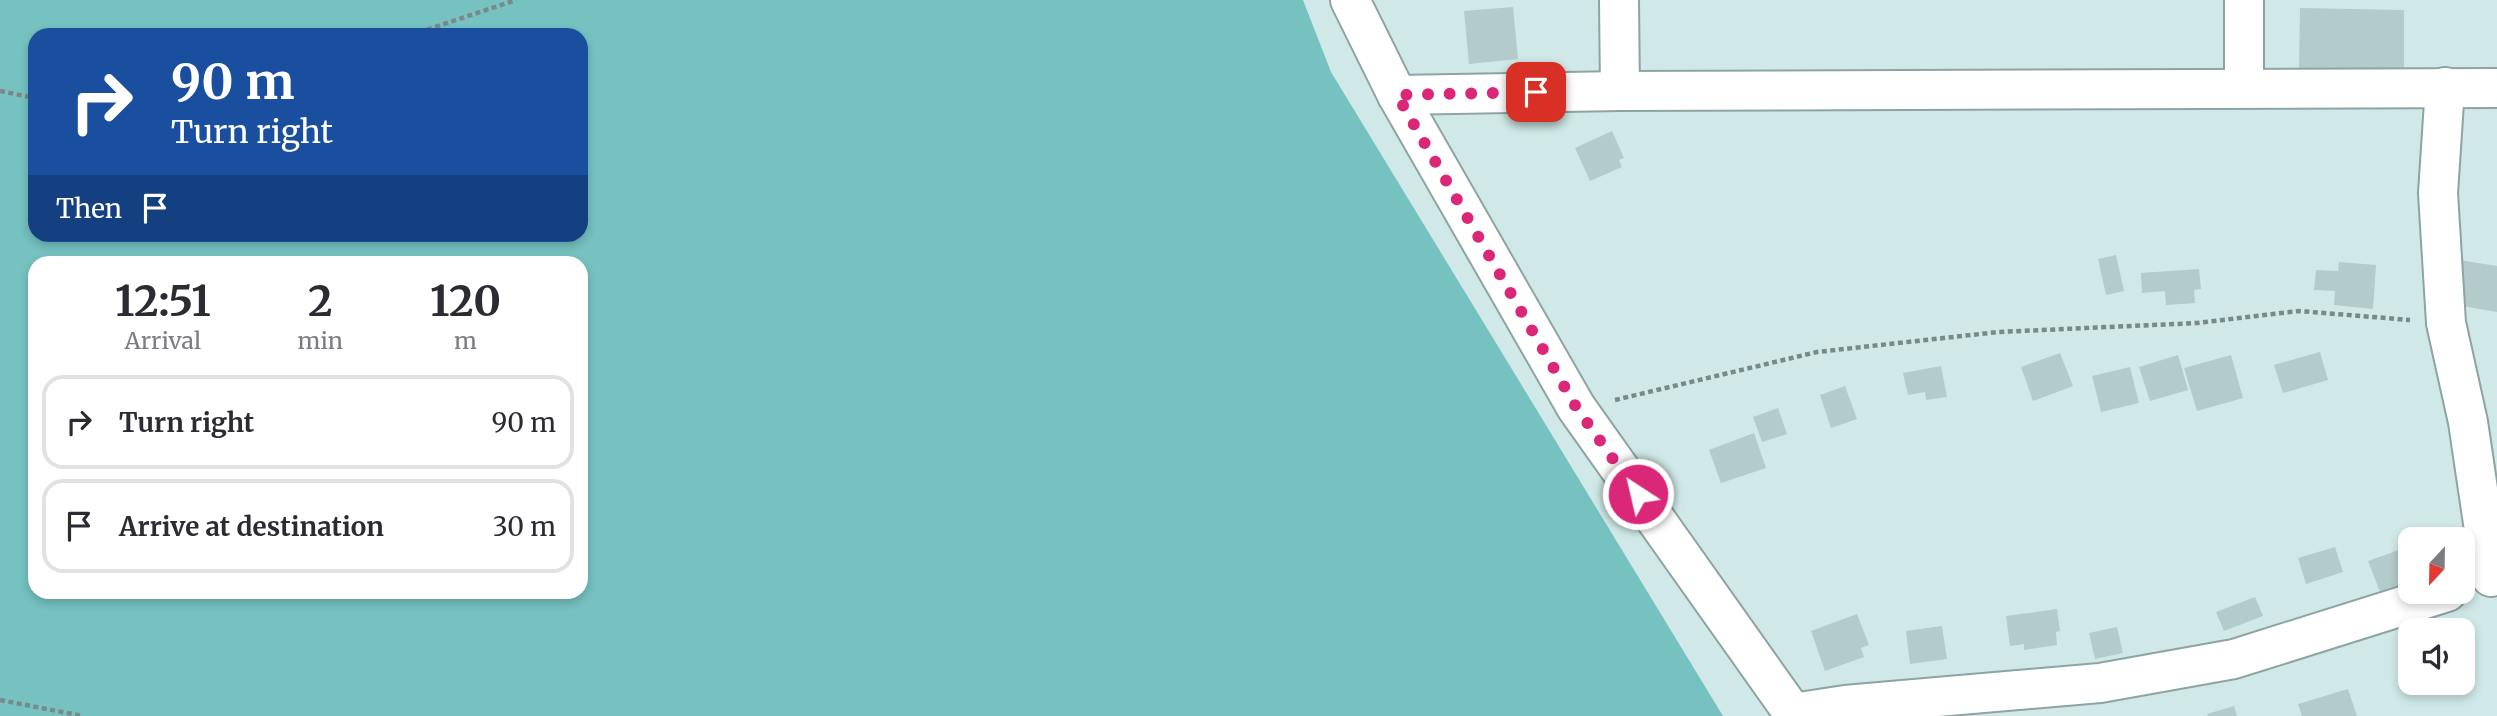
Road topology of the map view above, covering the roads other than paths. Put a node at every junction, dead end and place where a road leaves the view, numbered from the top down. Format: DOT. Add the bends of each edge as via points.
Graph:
graph roads {
  1 [pos="1350,0"];
  2 [pos="1619,0"];
  3 [pos="2244,0"];
  4 [pos="2445,87"];
  5 [pos="2244,88"];
  6 [pos="2497,88"];
  7 [pos="1620,91"];
  8 [pos="1397,95"];
  9 [pos="2487,581"];
  10 [pos="2409,604"];
  11 [pos="1794,714"];
  1 -- 8 [label="street"];
  2 -- 7 [label="street"];
  3 -- 5 [label="street"];
  4 -- 5 [label="street"];
  4 -- 6 [label="street"];
  4 -- 9 [label="street" via="2438,193 2446,323 2468,422"];
  5 -- 7 [label="street"];
  7 -- 8 [label="street"];
  8 -- 11 [label="street" via="1576,407"];
  10 -- 11 [label="street" via="2234,659 2099,683 1845,705"];
}
